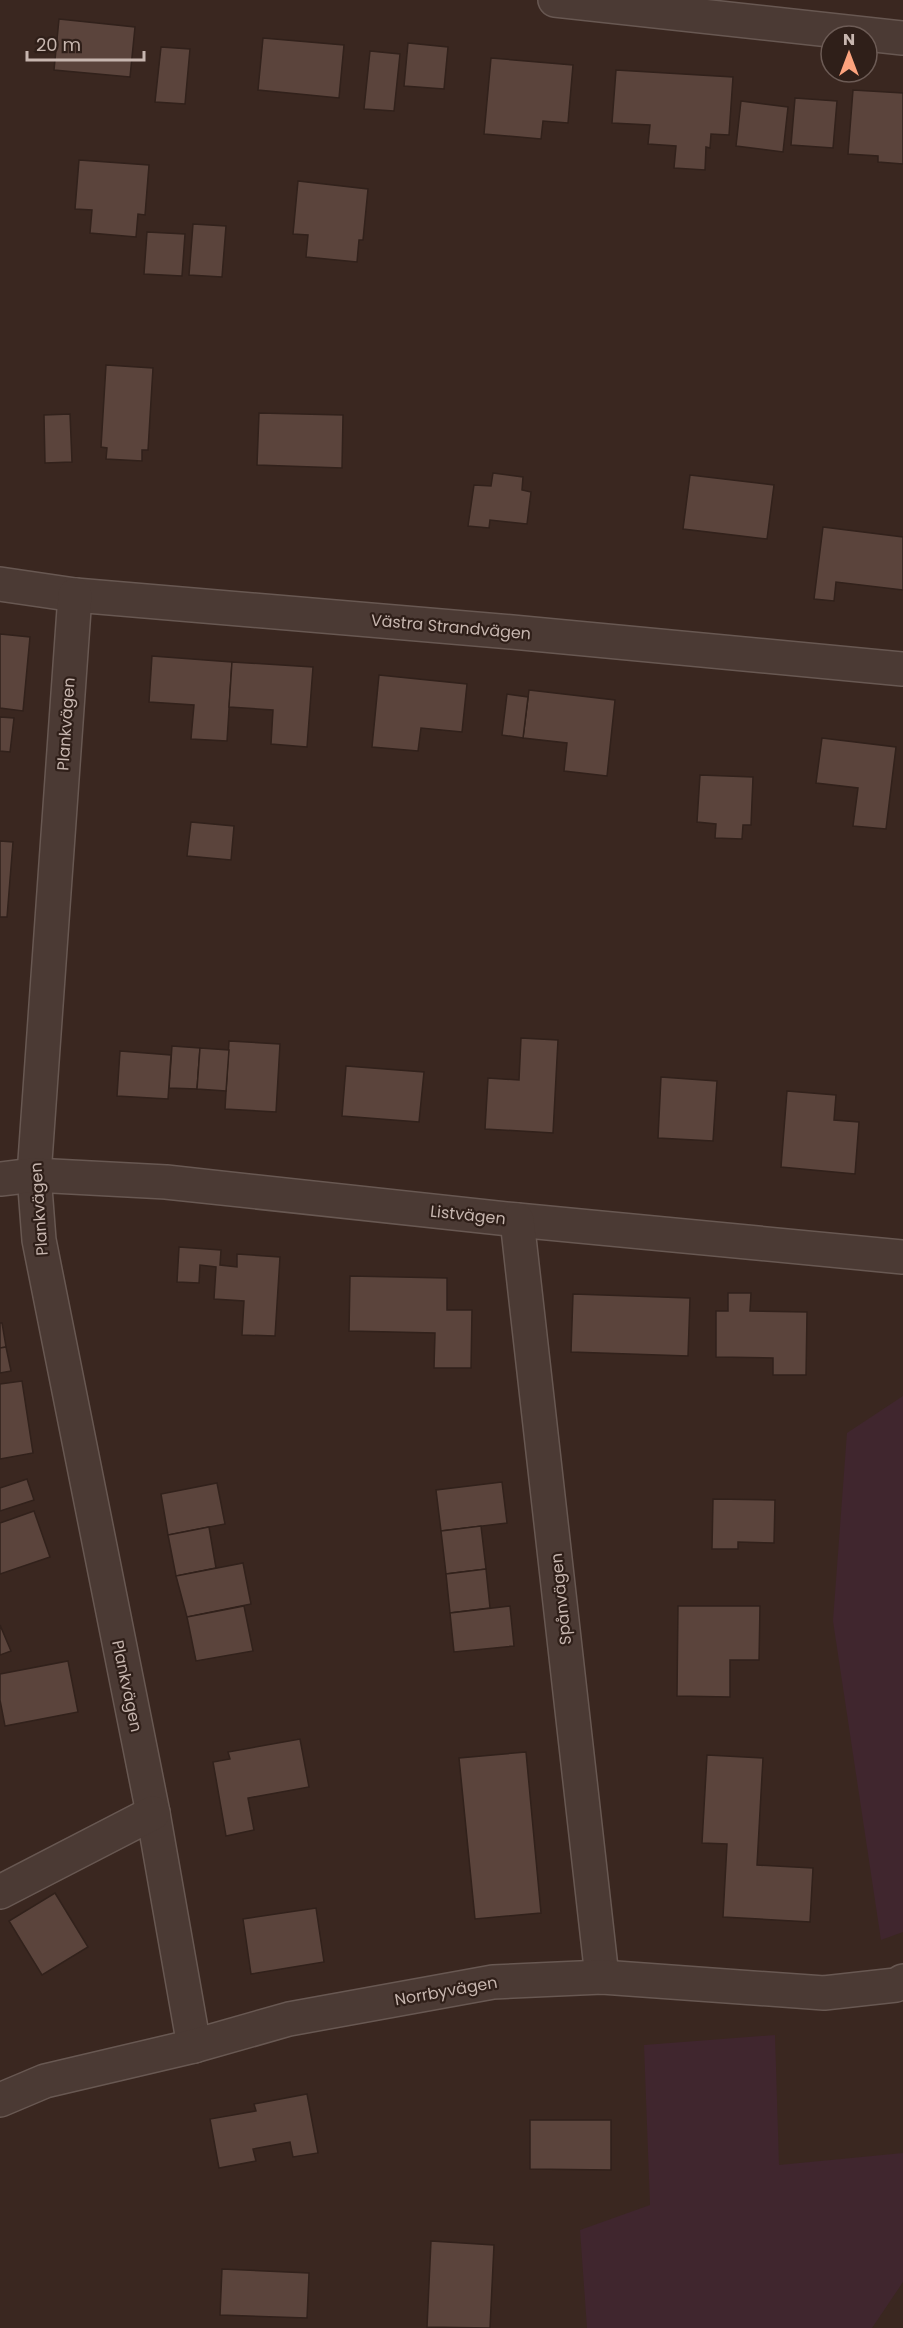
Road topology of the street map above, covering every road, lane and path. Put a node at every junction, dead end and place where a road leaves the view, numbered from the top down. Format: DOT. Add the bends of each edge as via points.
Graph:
graph roads {
  1 [pos="555,0"];
  2 [pos="903,38"];
  3 [pos="0,584"];
  4 [pos="75,595"];
  5 [pos="903,669"];
  6 [pos="34,1175"];
  7 [pos="0,1179"];
  8 [pos="517,1220"];
  9 [pos="903,1257"];
  10 [pos="153,1813"];
  11 [pos="0,1892"];
  12 [pos="602,1977"];
  13 [pos="903,1981"];
  14 [pos="194,2046"];
  15 [pos="0,2100"];
  1 -- 2 [label="street"];
  3 -- 4 [label="street, Västra Strandvägen"];
  4 -- 5 [label="street, Västra Strandvägen"];
  4 -- 6 [label="street, Plankvägen"];
  6 -- 7 [label="street, Listvägen"];
  6 -- 8 [label="street, Listvägen" via="166,1182"];
  6 -- 10 [label="street, Plankvägen" via="39,1240"];
  8 -- 9 [label="street, Listvägen"];
  8 -- 12 [label="street, Spånvägen"];
  10 -- 11 [label="street"];
  10 -- 14 [label="street, Plankvägen"];
  12 -- 13 [label="street, Norrbyvägen" via="824,1993"];
  12 -- 14 [label="street, Norrbyvägen" via="493,1982 289,2019"];
  14 -- 15 [label="street, Norrbyvägen" via="45,2081"];
}
